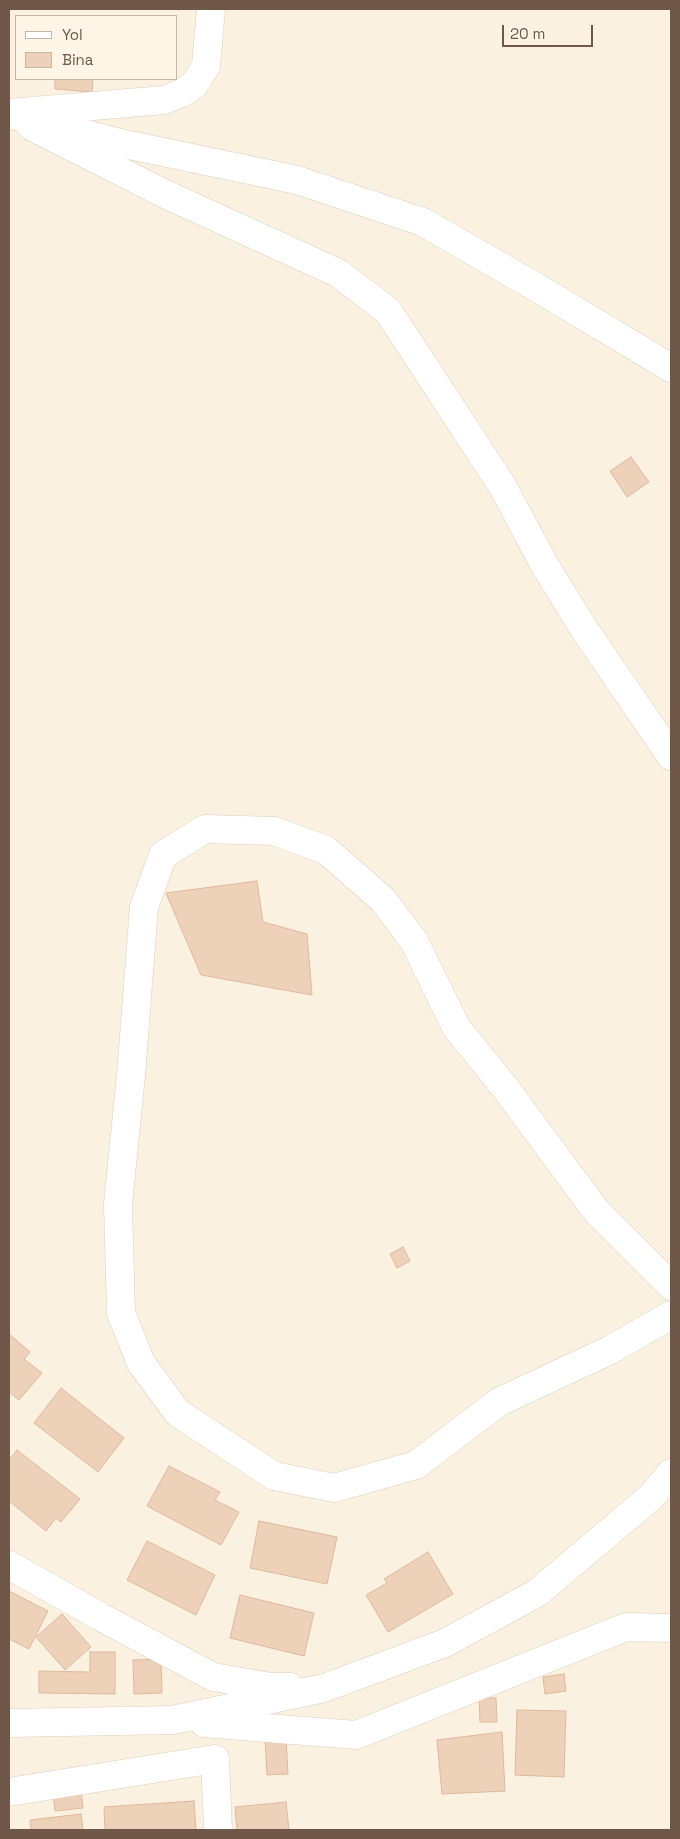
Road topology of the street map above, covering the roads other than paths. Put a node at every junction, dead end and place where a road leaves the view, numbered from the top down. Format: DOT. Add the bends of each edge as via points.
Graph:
graph roads {
  1 [pos="211,9"];
  2 [pos="9,114"];
  3 [pos="671,368"];
  4 [pos="671,756"];
  5 [pos="671,1286"];
  6 [pos="671,1315"];
  7 [pos="671,1473"];
  8 [pos="9,1565"];
  9 [pos="671,1628"];
  10 [pos="324,1688"];
  11 [pos="173,1720"];
  12 [pos="9,1723"];
  13 [pos="9,1792"];
  14 [pos="218,1830"];
  1 -- 2 [label="street" via="206,66 194,85 182,93 164,100"];
  2 -- 3 [label="street" via="120,143 297,180 423,222"];
  2 -- 4 [label="street" via="165,194 338,274 388,311 504,487 544,564 584,629"];
  5 -- 6 [label="street" via="597,1212 456,1027 414,941 383,900 326,850 274,830 205,829 162,855 144,907 118,1204 121,1313 141,1363 178,1413 274,1476 334,1488 416,1465 499,1402 610,1350"];
  7 -- 10 [label="street" via="652,1496 537,1593 445,1643"];
  8 -- 10 [label="street" via="213,1677 271,1687"];
  9 -- 11 [label="street" via="626,1627 356,1735"];
  10 -- 11 [label="street"];
  11 -- 12 [label="street"];
  13 -- 14 [label="street" via="215,1759"];
}
